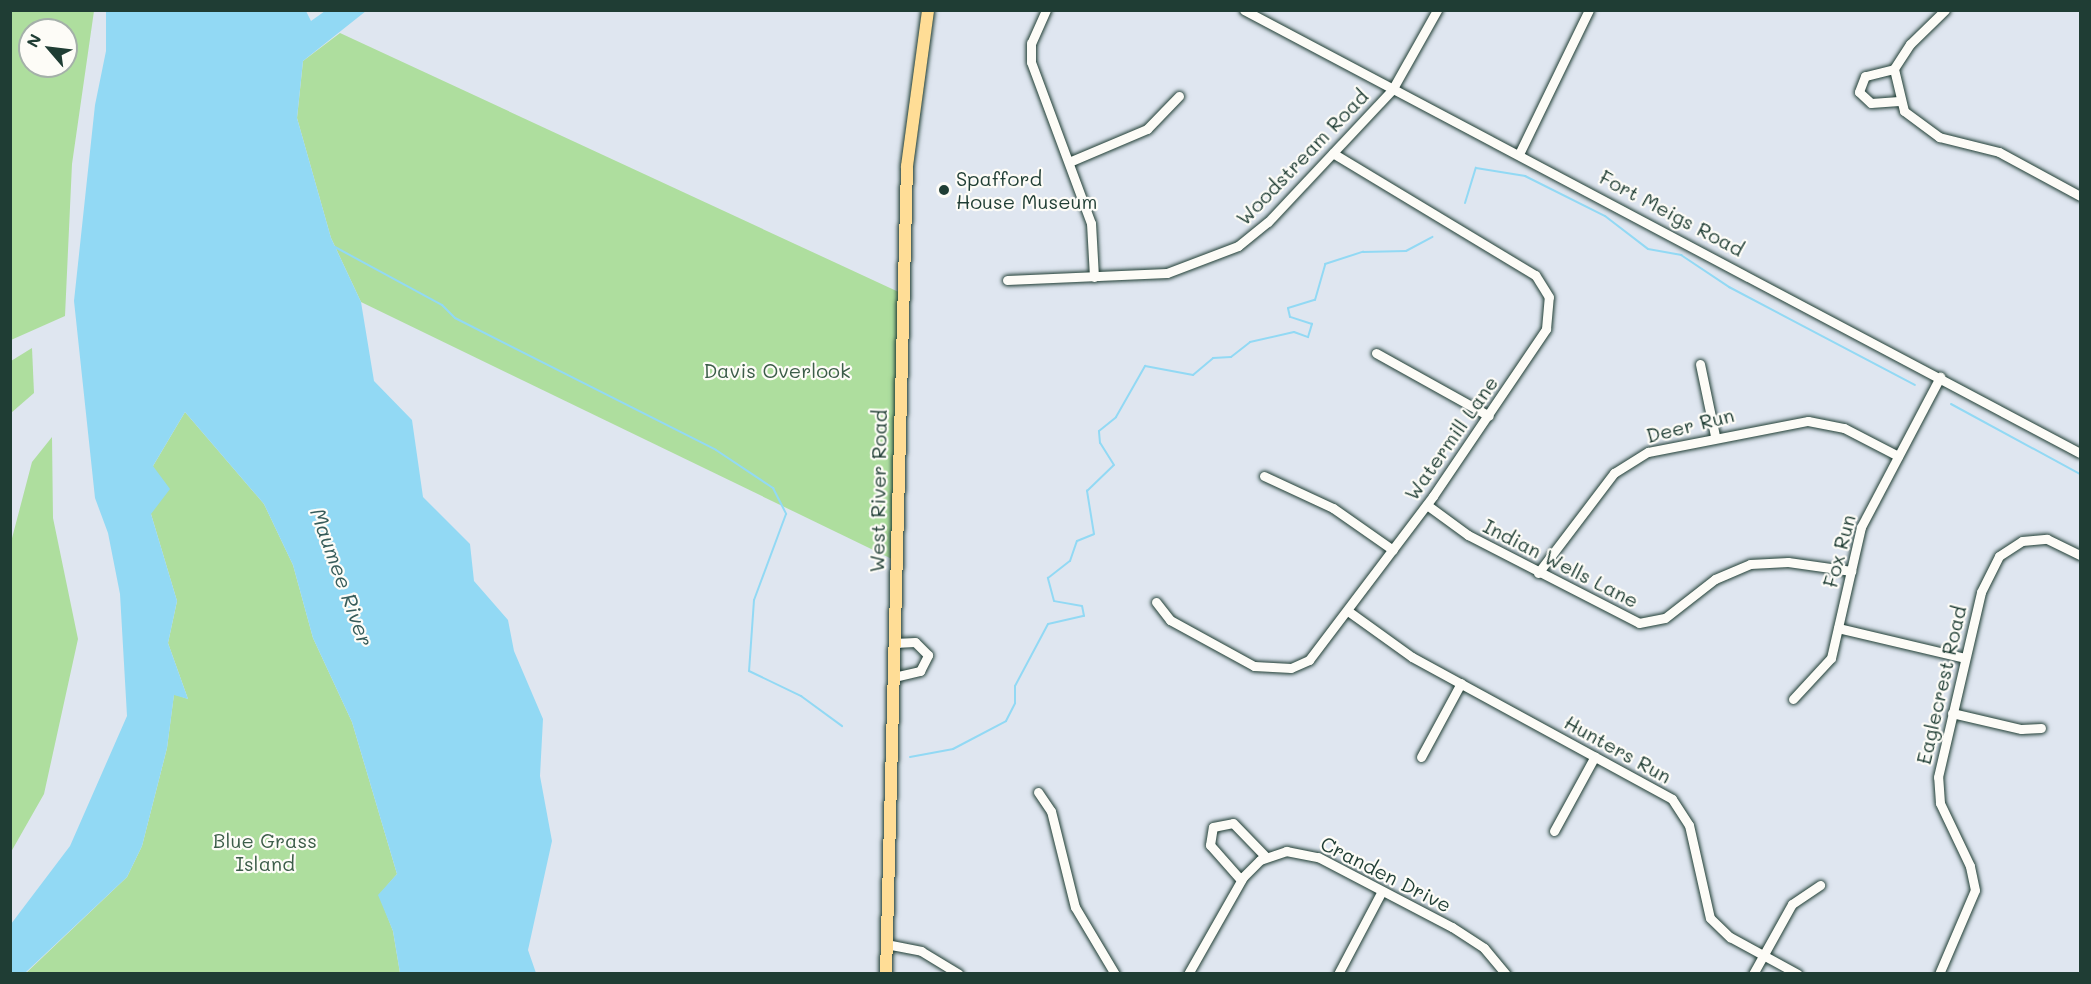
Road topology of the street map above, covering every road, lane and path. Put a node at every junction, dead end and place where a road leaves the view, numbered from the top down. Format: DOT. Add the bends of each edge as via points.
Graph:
graph roads {
  1 [pos="928,10"];
  2 [pos="1046,10"];
  3 [pos="1244,10"];
  4 [pos="1437,10"];
  5 [pos="1589,10"];
  6 [pos="1945,10"];
  7 [pos="1894,69"];
  8 [pos="1392,90"];
  9 [pos="1179,96"];
  10 [pos="1899,101"];
  11 [pos="1333,153"];
  12 [pos="1520,154"];
  13 [pos="1069,162"];
  14 [pos="2080,196"];
  15 [pos="1094,277"];
  16 [pos="1007,280"];
  17 [pos="1376,353"];
  18 [pos="1700,364"];
  19 [pos="1940,377"];
  20 [pos="1489,416"];
  21 [pos="1715,436"];
  22 [pos="2080,453"];
  23 [pos="1898,456"];
  24 [pos="1264,476"];
  25 [pos="1427,505"];
  26 [pos="1393,550"];
  27 [pos="2080,555"];
  28 [pos="1851,571"];
  29 [pos="1538,573"];
  30 [pos="1156,602"];
  31 [pos="1348,611"];
  32 [pos="1838,628"];
  33 [pos="894,643"];
  34 [pos="1965,657"];
  35 [pos="894,677"];
  36 [pos="1461,683"];
  37 [pos="1793,699"];
  38 [pos="1952,713"];
  39 [pos="2042,728"];
  40 [pos="1595,756"];
  41 [pos="1420,757"];
  42 [pos="1038,792"];
  43 [pos="1554,831"];
  44 [pos="1266,857"];
  45 [pos="1241,880"];
  46 [pos="1820,885"];
  47 [pos="1382,891"];
  48 [pos="886,944"];
  49 [pos="1763,955"];
  50 [pos="886,974"];
  51 [pos="959,974"];
  52 [pos="1115,974"];
  53 [pos="1188,974"];
  54 [pos="1338,974"];
  55 [pos="1506,974"];
  56 [pos="1753,974"];
  57 [pos="1798,974"];
  58 [pos="1939,974"];
  1 -- 33 [label="main road, West River Road" via="915,75 907,166"];
  2 -- 13 [label="street" via="1031,42 1031,62"];
  3 -- 8 [label="street, Fort Meigs Road"];
  4 -- 8 [label="street, Woodstream Road"];
  5 -- 12 [label="street"];
  6 -- 7 [label="street" via="1910,44"];
  7 -- 10 [label="street"];
  7 -- 10 [label="street" via="1865,76 1859,92 1871,103"];
  8 -- 11 [label="street, Woodstream Road"];
  8 -- 12 [label="street, Fort Meigs Road"];
  9 -- 13 [label="street" via="1147,129"];
  10 -- 14 [label="street" via="1925,130 1999,152"];
  11 -- 15 [label="street, Woodstream Road" via="1268,222 1221,256 1167,273"];
  11 -- 20 [label="street, Watermill Lane" via="1525,267 1544,285 1550,303 1546,329"];
  12 -- 19 [label="street, Fort Meigs Road"];
  13 -- 15 [label="street" via="1091,223"];
  15 -- 16 [label="street, Woodstream Road"];
  17 -- 20 [label="street"];
  18 -- 21 [label="street"];
  19 -- 22 [label="street, Fort Meigs Road"];
  19 -- 23 [label="street, Fox Run"];
  20 -- 25 [label="street, Watermill Lane"];
  21 -- 23 [label="street, Deer Run" via="1808,421 1844,428"];
  21 -- 29 [label="street, Deer Run" via="1648,452 1625,464"];
  23 -- 28 [label="street, Fox Run" via="1861,527"];
  24 -- 26 [label="street" via="1333,508"];
  25 -- 26 [label="street, Watermill Lane"];
  25 -- 29 [label="street, Indian Wells Lane" via="1468,535"];
  26 -- 31 [label="street, Watermill Lane"];
  27 -- 34 [label="street, Eaglecrest Road" via="2040,538 2004,551 1981,592"];
  28 -- 29 [label="street, Indian Wells Lane" via="1788,562 1750,564 1715,579 1665,618 1646,623 1620,617"];
  28 -- 32 [label="street, Fox Run"];
  30 -- 31 [label="street, Watermill Lane" via="1170,620 1266,669 1291,668 1309,660"];
  31 -- 36 [label="street, Hunters Run"];
  32 -- 34 [label="street"];
  32 -- 37 [label="street, Fox Run" via="1828,665"];
  33 -- 35 [label="main road, West River Road"];
  33 -- 35 [label="street" via="915,642 928,655 920,671"];
  34 -- 38 [label="street, Eaglecrest Road"];
  35 -- 48 [label="main road, West River Road"];
  36 -- 40 [label="street, Hunters Run"];
  36 -- 41 [label="street"];
  38 -- 39 [label="street"];
  38 -- 58 [label="street, Eaglecrest Road" via="1938,790 1944,815 1970,866 1975,890"];
  40 -- 43 [label="street"];
  40 -- 49 [label="street, Hunters Run" via="1676,803 1689,825 1706,913 1719,929"];
  42 -- 52 [label="street" via="1051,811 1078,916"];
  44 -- 45 [label="street"];
  44 -- 45 [label="street" via="1233,823 1213,826 1210,845"];
  44 -- 47 [label="street, Cranden Drive" via="1286,851 1310,854"];
  45 -- 53 [label="street"];
  46 -- 49 [label="street" via="1792,904"];
  47 -- 54 [label="street"];
  47 -- 55 [label="street, Cranden Drive" via="1474,940"];
  48 -- 50 [label="main road, West River Road"];
  48 -- 51 [label="street" via="921,951"];
  49 -- 56 [label="street"];
  49 -- 57 [label="street, Hunters Run"];
}
